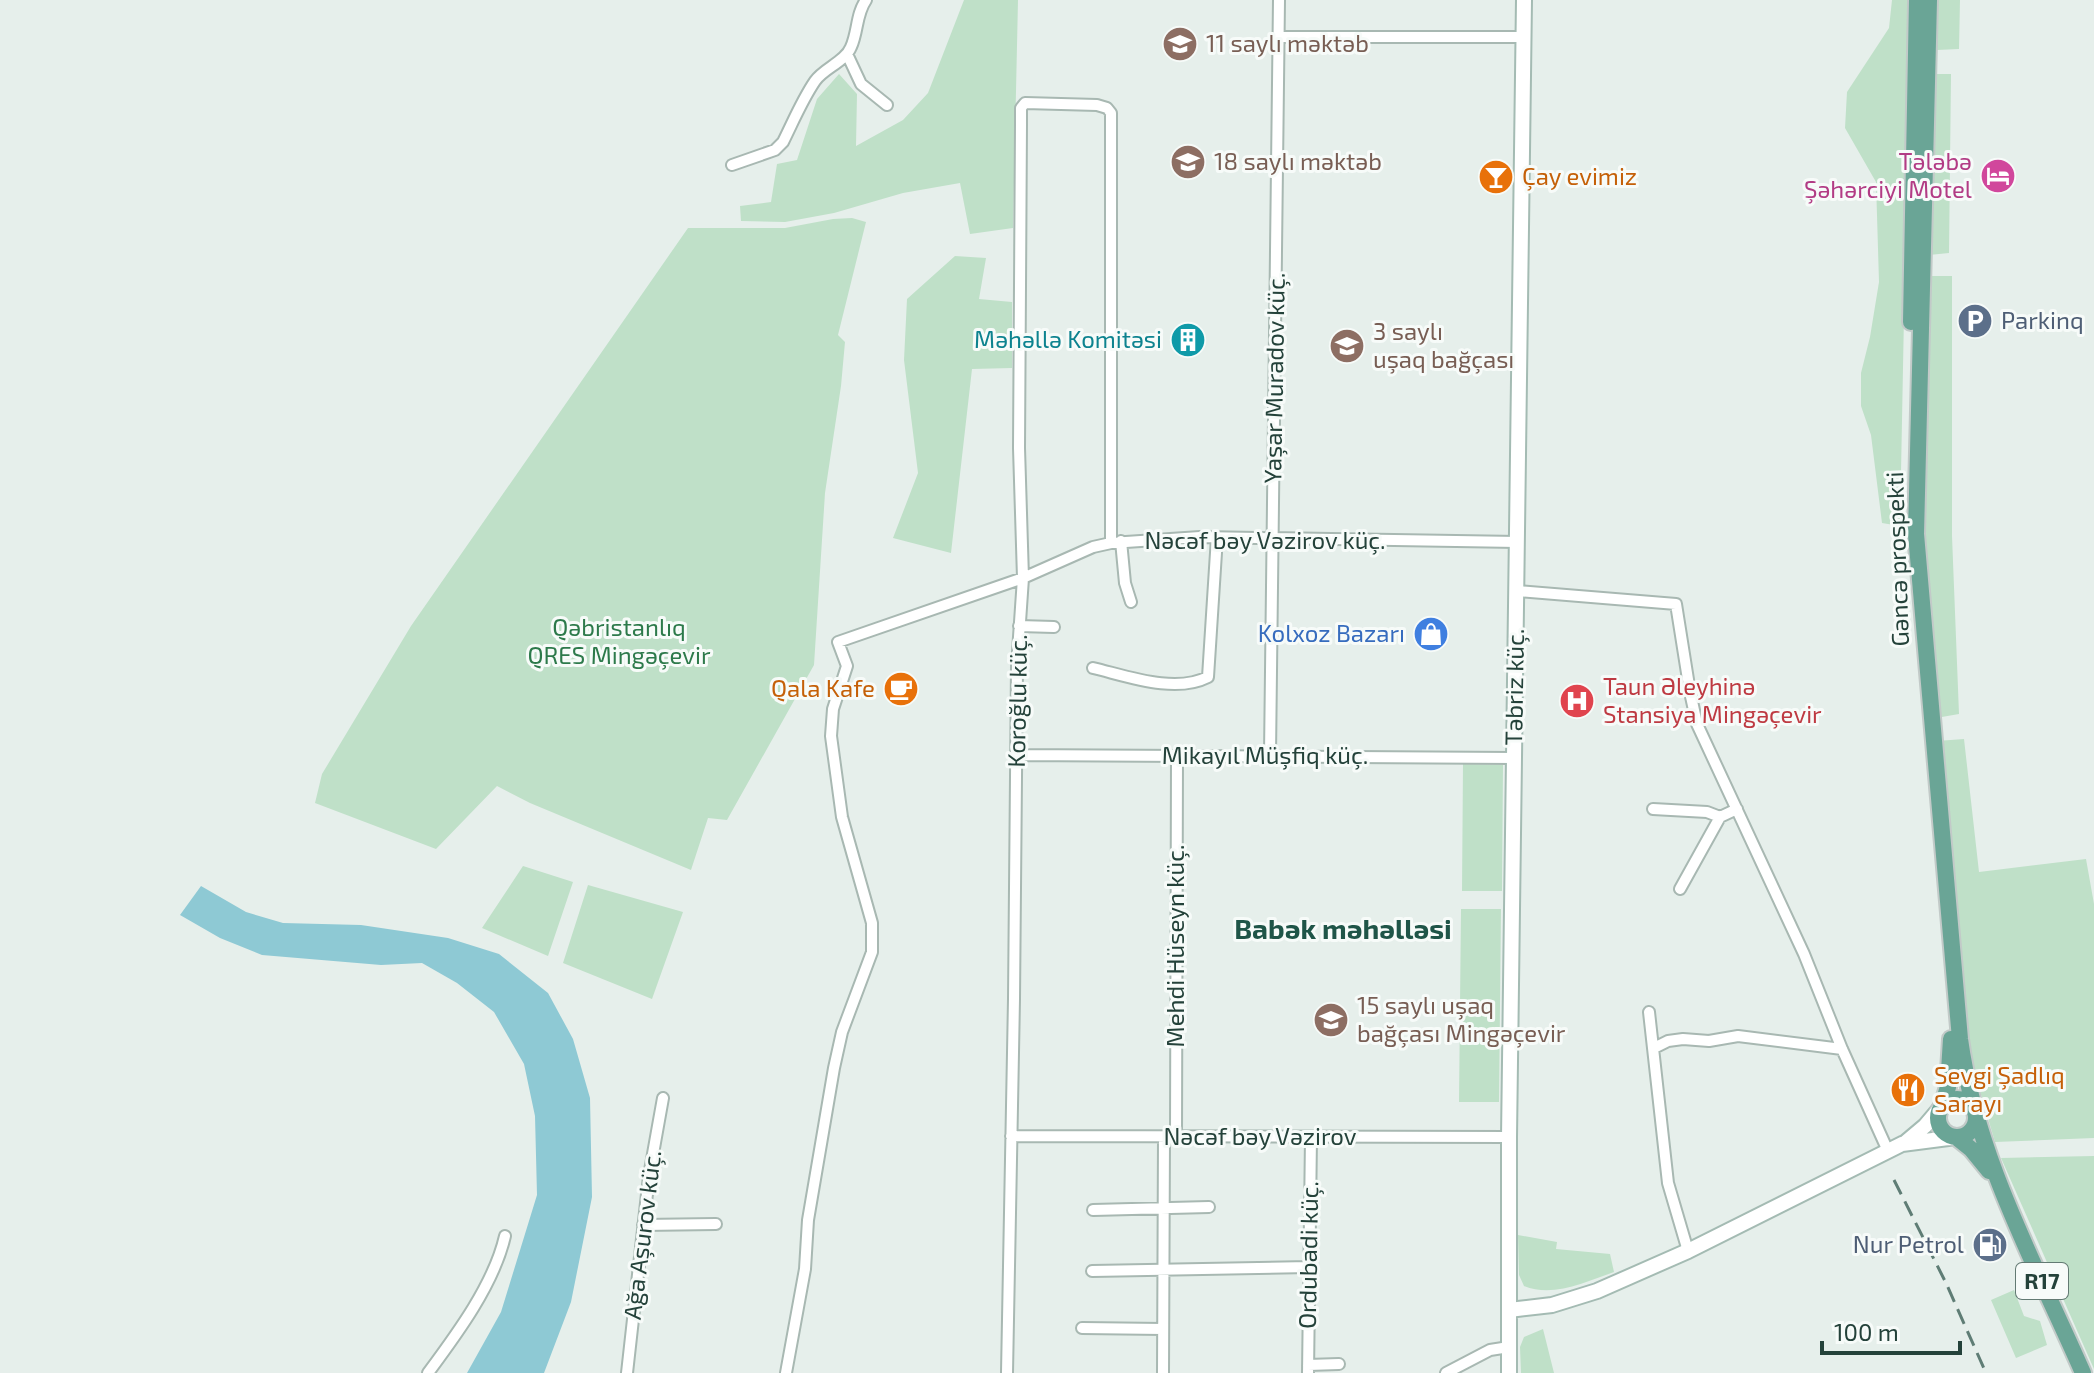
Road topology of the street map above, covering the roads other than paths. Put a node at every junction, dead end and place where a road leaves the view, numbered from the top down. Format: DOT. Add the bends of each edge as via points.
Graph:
graph roads {
  1 [pos="866,0"];
  2 [pos="1279,0"];
  3 [pos="1524,0"];
  4 [pos="1917,0"];
  5 [pos="1929,0"];
  6 [pos="1279,37"];
  7 [pos="1523,37"];
  8 [pos="847,54"];
  9 [pos="887,105"];
  10 [pos="732,165"];
  11 [pos="1217,537"];
  12 [pos="1273,539"];
  13 [pos="1116,542"];
  14 [pos="1518,542"];
  15 [pos="1023,578"];
  16 [pos="1517,591"];
  17 [pos="1131,602"];
  18 [pos="1019,626"];
  19 [pos="1054,627"];
  20 [pos="1093,668"];
  21 [pos="1016,755"];
  22 [pos="1177,755"];
  23 [pos="1270,755"];
  24 [pos="1514,758"];
  25 [pos="1653,809"];
  26 [pos="1737,809"];
  27 [pos="1720,817"];
  28 [pos="1680,889"];
  29 [pos="1649,1012"];
  30 [pos="1654,1048"];
  31 [pos="1842,1049"];
  32 [pos="663,1098"];
  33 [pos="1942,1106"];
  34 [pos="1976,1112"];
  35 [pos="1011,1136"];
  36 [pos="1164,1137"];
  37 [pos="1311,1137"];
  38 [pos="1509,1137"];
  39 [pos="1956,1137"];
  40 [pos="1176,1138"];
  41 [pos="1902,1144"];
  42 [pos="1888,1151"];
  43 [pos="2002,1188"];
  44 [pos="1209,1207"];
  45 [pos="1164,1209"];
  46 [pos="1093,1210"];
  47 [pos="716,1224"];
  48 [pos="643,1225"];
  49 [pos="505,1236"];
  50 [pos="1688,1251"];
  51 [pos="1309,1267"];
  52 [pos="1164,1270"];
  53 [pos="1092,1271"];
  54 [pos="1509,1310"];
  55 [pos="1082,1328"];
  56 [pos="1163,1329"];
  57 [pos="1509,1347"];
  58 [pos="1339,1364"];
  59 [pos="1308,1369"];
  60 [pos="428,1373"];
  61 [pos="627,1373"];
  62 [pos="786,1373"];
  63 [pos="1007,1373"];
  64 [pos="1163,1373"];
  65 [pos="1446,1373"];
  66 [pos="1509,1373"];
  67 [pos="2083,1373"];
  1 -- 8 [label="street"];
  2 -- 6 [label="street, Yaşar Muradov küç."];
  3 -- 7 [label="main road, Təbriz küç."];
  4 -- 33 [label="main road, Gəncə prospekti" via="1906,535 1952,1044"];
  5 -- 34 [label="main road, Gəncə prospekti" via="1916,534 1960,1039"];
  6 -- 7 [label="street"];
  6 -- 12 [label="street, Yaşar Muradov küç."];
  7 -- 14 [label="main road, Təbriz küç."];
  8 -- 9 [label="street" via="861,84"];
  8 -- 10 [label="street" via="823,71 775,150"];
  11 -- 12 [label="street, Nəcəf bəy Vəzirov küç."];
  11 -- 13 [label="street, Nəcəf bəy Vəzirov küç."];
  11 -- 20 [label="street" via="1208,677 1168,683"];
  12 -- 14 [label="street, Nəcəf bəy Vəzirov küç."];
  12 -- 23 [label="street, Yaşar Muradov küç."];
  13 -- 15 [label="street, Nəcəf bəy Vəzirov küç."];
  13 -- 15 [label="street, Koroğlu küç." via="1111,113 1097,105 1025,103 1019,448"];
  13 -- 17 [label="street"];
  14 -- 16 [label="main road, Təbriz küç."];
  15 -- 18 [label="street, Koroğlu küç."];
  15 -- 62 [label="street, Nəcəf bəy Vəzirov küç." via="838,642 847,666 833,709 831,736 842,817 874,939 834,1068"];
  16 -- 24 [label="main road, Təbriz küç."];
  16 -- 26 [label="street" via="1676,604 1697,724"];
  18 -- 19 [label="street"];
  18 -- 21 [label="street, Koroğlu küç."];
  21 -- 22 [label="street, Mikayıl Müşfiq küç."];
  21 -- 35 [label="street, Koroğlu küç."];
  22 -- 23 [label="street, Mikayıl Müşfiq küç."];
  22 -- 40 [label="street, Mehdi Hüseyn küç."];
  23 -- 24 [label="street, Mikayıl Müşfiq küç."];
  24 -- 38 [label="main road, Təbriz küç."];
  25 -- 27 [label="street"];
  26 -- 27 [label="street"];
  26 -- 31 [label="street"];
  27 -- 28 [label="street"];
  29 -- 30 [label="street"];
  30 -- 31 [label="street" via="1668,1041 1738,1036"];
  30 -- 50 [label="street" via="1668,1183"];
  31 -- 42 [label="street"];
  32 -- 48 [label="street, Ağa Aşurov küç."];
  33 -- 34 [label="main road" via="1958,1098"];
  33 -- 39 [label="main road" via="1938,1123"];
  33 -- 41 [label="main road"];
  34 -- 39 [label="main road" via="1972,1130"];
  34 -- 43 [label="main road, Gəncə prospekti"];
  35 -- 36 [label="street, Nəcəf bəy Vəzirov"];
  35 -- 63 [label="street, Koroğlu küç."];
  36 -- 40 [label="street, Nəcəf bəy Vəzirov"];
  36 -- 45 [label="street"];
  37 -- 38 [label="street, Nəcəf bəy Vəzirov"];
  37 -- 40 [label="street, Nəcəf bəy Vəzirov"];
  37 -- 51 [label="street, Ordubadi küç."];
  38 -- 54 [label="main road, Təbriz küç."];
  39 -- 41 [label="main road"];
  39 -- 43 [label="main road"];
  41 -- 42 [label="main road"];
  42 -- 50 [label="main road"];
  43 -- 67 [label="main road, R17"];
  44 -- 45 [label="street"];
  45 -- 46 [label="street"];
  45 -- 52 [label="street"];
  47 -- 48 [label="street"];
  48 -- 61 [label="street, Ağa Aşurov küç."];
  49 -- 60 [label="street" via="464,1325"];
  50 -- 54 [label="main road" via="1581,1297"];
  51 -- 52 [label="street"];
  51 -- 59 [label="street, Ordubadi küç."];
  52 -- 53 [label="street"];
  52 -- 56 [label="street"];
  54 -- 57 [label="main road, Təbriz küç."];
  55 -- 56 [label="street"];
  56 -- 64 [label="street"];
  57 -- 65 [label="street" via="1490,1350"];
  57 -- 66 [label="main road, Təbriz küç."];
  58 -- 59 [label="street"];
}
